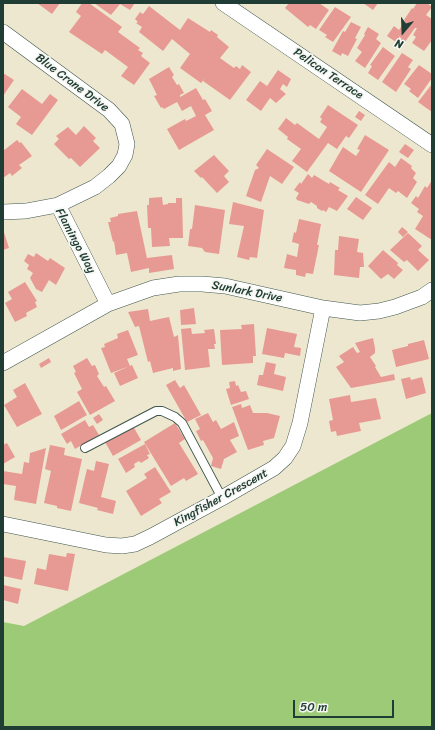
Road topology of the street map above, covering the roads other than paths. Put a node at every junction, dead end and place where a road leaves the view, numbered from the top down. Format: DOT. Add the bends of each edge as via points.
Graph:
graph roads {
  1 [pos="224,3"];
  2 [pos="3,32"];
  3 [pos="432,144"];
  4 [pos="58,205"];
  5 [pos="3,212"];
  6 [pos="432,290"];
  7 [pos="108,304"];
  8 [pos="323,308"];
  9 [pos="3,364"];
  10 [pos="85,448"];
  11 [pos="222,498"];
  12 [pos="3,524"];
  1 -- 3 [label="street, Pelican Terrace"];
  2 -- 4 [label="street, Blue Crane Drive" via="109,110 122,124 125,133 125,155 110,176"];
  4 -- 5 [label="street, Flamingo Way"];
  4 -- 7 [label="street, Flamingo Way"];
  6 -- 8 [label="street, Sunlark Drive" via="406,304 379,311 360,313"];
  7 -- 8 [label="street, Sunlark Drive" via="154,288 202,284 225,286"];
  7 -- 9 [label="street, Sunlark Drive"];
  8 -- 11 [label="street, Kingfisher Crescent" via="293,446 277,466"];
  10 -- 11 [label="lane" via="156,411 162,411 182,423"];
  11 -- 12 [label="street, Kingfisher Crescent" via="150,537 135,544 122,546"];
}
